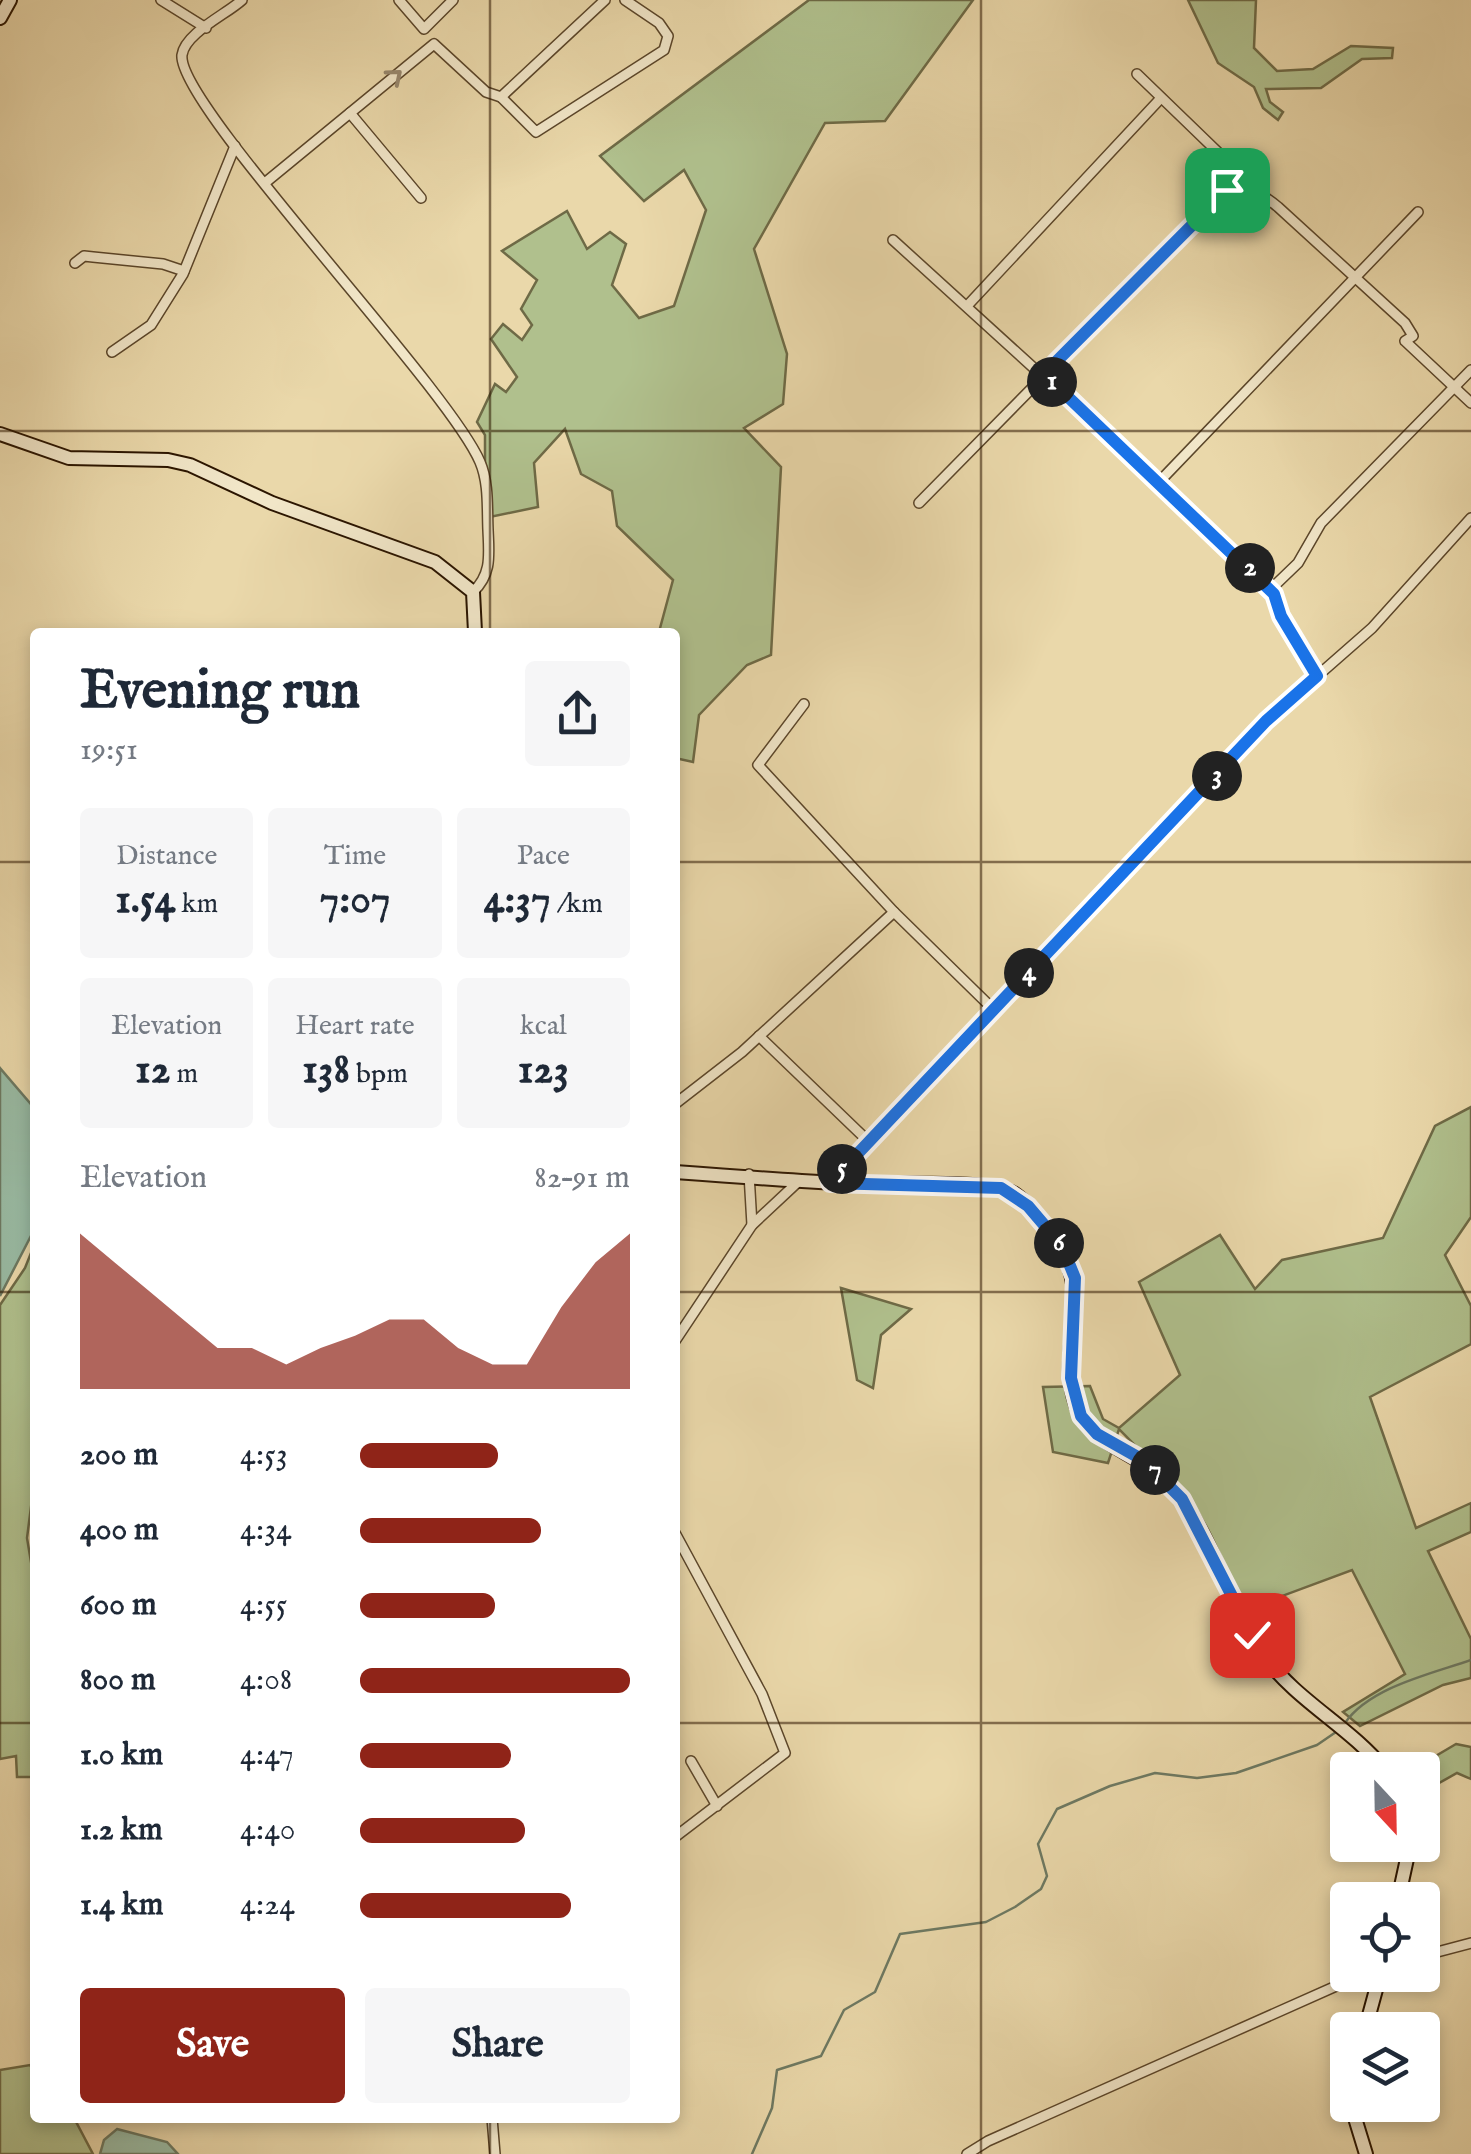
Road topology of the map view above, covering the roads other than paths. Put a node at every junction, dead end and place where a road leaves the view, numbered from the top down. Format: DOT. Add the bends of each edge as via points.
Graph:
graph roads {
  1 [pos="161,0"];
  2 [pos="242,0"];
  3 [pos="400,0"];
  4 [pos="452,0"];
  5 [pos="605,0"];
  6 [pos="625,0"];
  7 [pos="9,2"];
  8 [pos="0,18"];
  9 [pos="206,28"];
  10 [pos="424,28"];
  11 [pos="434,44"];
  12 [pos="1137,74"];
  13 [pos="501,97"];
  14 [pos="1161,98"];
  15 [pos="350,113"];
  16 [pos="235,146"];
  17 [pos="266,182"];
  18 [pos="1258,190"];
  19 [pos="421,198"];
  20 [pos="1418,212"];
  21 [pos="892,240"];
  22 [pos="75,264"];
  23 [pos="184,271"];
  24 [pos="1353,280"];
  25 [pos="968,306"];
  26 [pos="112,352"];
  27 [pos="1471,370"];
  28 [pos="1044,374"];
  29 [pos="1455,387"];
  30 [pos="1471,403"];
  31 [pos="0,434"];
  32 [pos="1158,482"];
  33 [pos="919,503"];
  34 [pos="1471,518"];
  35 [pos="473,592"];
  36 [pos="1274,594"];
  37 [pos="475,628"];
  38 [pos="1317,676"];
  39 [pos="804,704"];
  40 [pos="894,912"];
  41 [pos="994,1011"];
  42 [pos="760,1036"];
  43 [pos="680,1096"];
  44 [pos="868,1142"];
  45 [pos="680,1172"];
  46 [pos="749,1174"];
  47 [pos="801,1179"];
  48 [pos="830,1183"];
  49 [pos="752,1225"];
  50 [pos="680,1333"];
  51 [pos="680,1542"];
  52 [pos="1368,1752"];
  53 [pos="691,1761"];
  54 [pos="718,1806"];
  55 [pos="680,1833"];
  56 [pos="1471,1943"];
  57 [pos="1440,1951"];
  58 [pos="1330,1989"];
  59 [pos="1356,2122"];
  60 [pos="492,2123"];
  61 [pos="495,2154"];
  62 [pos="967,2154"];
  63 [pos="1366,2154"];
  1 -- 9 [label="street"];
  2 -- 9 [label="street"];
  3 -- 10 [label="street"];
  4 -- 10 [label="street"];
  5 -- 13 [label="street"];
  6 -- 13 [label="street" via="660,22 668,36 664,50 536,132"];
  7 -- 8 [label="main road"];
  9 -- 16 [label="street" via="184,48 183,64"];
  10 -- 11 [label="street"];
  11 -- 13 [label="street" via="486,92"];
  15 -- 11 [label="street, one-way"];
  12 -- 14 [label="street"];
  14 -- 18 [label="street"];
  14 -- 25 [label="street"];
  15 -- 17 [label="street"];
  15 -- 19 [label="street"];
  16 -- 17 [label="street"];
  16 -- 23 [label="street"];
  17 -- 35 [label="street" via="439,396 478,457 489,556 486,580"];
  18 -- 24 [label="street"];
  18 -- 28 [label="street" via="1232,189 1218,198"];
  20 -- 24 [label="street"];
  21 -- 25 [label="street"];
  22 -- 23 [label="street" via="93,257"];
  23 -- 26 [label="street" via="151,325"];
  24 -- 29 [label="street" via="1405,324 1413,336 1405,342"];
  24 -- 32 [label="street"];
  25 -- 28 [label="street"];
  27 -- 29 [label="street"];
  28 -- 32 [label="street"];
  28 -- 33 [label="street"];
  29 -- 30 [label="street"];
  29 -- 36 [label="street" via="1321,523"];
  31 -- 35 [label="main road" via="69,458 190,465 272,503 436,562"];
  32 -- 36 [label="street"];
  34 -- 38 [label="street" via="1406,593"];
  35 -- 37 [label="main road"];
  36 -- 38 [label="street"];
  38 -- 41 [label="street" via="1266,721"];
  39 -- 40 [label="street" via="758,765"];
  40 -- 41 [label="street"];
  40 -- 42 [label="street"];
  41 -- 44 [label="street"];
  42 -- 43 [label="street"];
  42 -- 44 [label="street"];
  44 -- 48 [label="street"];
  45 -- 46 [label="main road"];
  46 -- 47 [label="main road"];
  46 -- 49 [label="street"];
  47 -- 48 [label="main road"];
  47 -- 49 [label="street"];
  48 -- 52 [label="main road" via="1001,1188 1028,1206 1062,1246 1075,1278 1071,1378 1081,1416 1174,1490 1263,1654 1290,1689"];
  49 -- 50 [label="street"];
  51 -- 54 [label="street" via="762,1694 785,1753"];
  53 -- 54 [label="street"];
  54 -- 55 [label="street"];
  56 -- 57 [label="street"];
  58 -- 62 [label="street"];
  59 -- 63 [label="main road"];
  60 -- 61 [label="street"];
}
